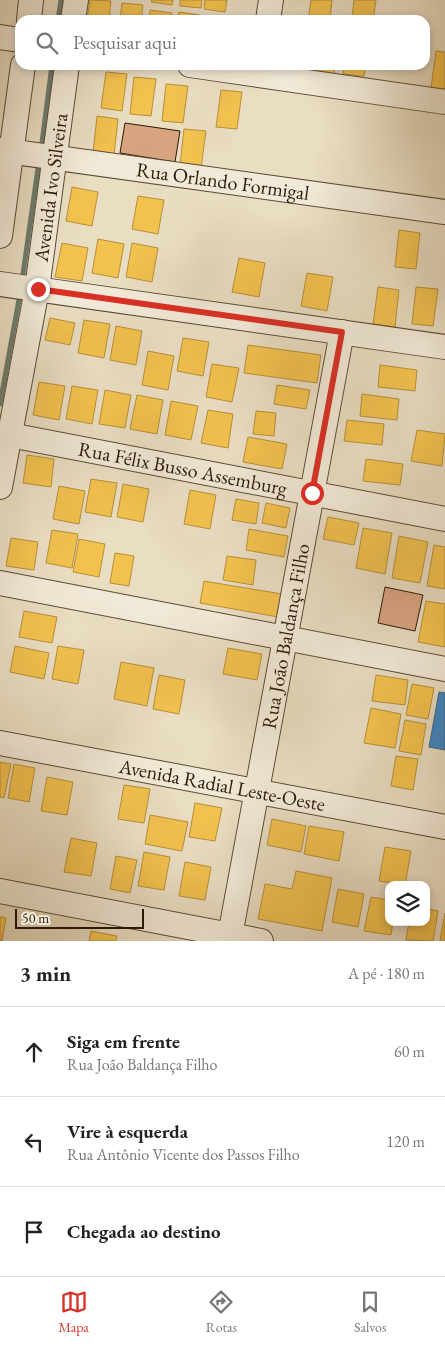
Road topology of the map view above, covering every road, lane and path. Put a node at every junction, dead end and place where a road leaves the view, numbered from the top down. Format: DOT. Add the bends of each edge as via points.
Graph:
graph roads {
  1 [pos="31,0"];
  2 [pos="76,0"];
  3 [pos="271,0"];
  4 [pos="30,15"];
  5 [pos="74,15"];
  6 [pos="269,15"];
  7 [pos="0,38"];
  8 [pos="15,40"];
  9 [pos="22,70"];
  10 [pos="66,70"];
  11 [pos="261,70"];
  12 [pos="445,102"];
  13 [pos="12,151"];
  14 [pos="52,157"];
  15 [pos="445,212"];
  16 [pos="0,236"];
  17 [pos="18,287"];
  18 [pos="342,332"];
  19 [pos="445,347"];
  20 [pos="10,435"];
  21 [pos="0,487"];
  22 [pos="312,493"];
  23 [pos="445,519"];
  24 [pos="0,583"];
  25 [pos="285,638"];
  26 [pos="445,669"];
  27 [pos="0,743"];
  28 [pos="257,792"];
  29 [pos="445,827"];
  30 [pos="0,891"];
  31 [pos="229,938"];
  32 [pos="261,941"];
  1 -- 4 [label="street"];
  2 -- 5 [label="street"];
  3 -- 6 [label="street"];
  7 -- 8 [label="street"];
  9 -- 13 [label="street"];
  10 -- 14 [label="street, Avenida Ivo Silveira"];
  11 -- 12 [label="street"];
  13 -- 14 [label="street, Rua Orlando Formigal"];
  13 -- 16 [label="street"];
  14 -- 15 [label="street, Rua Orlando Formigal"];
  14 -- 17 [label="street, Avenida Ivo Silveira"];
  17 -- 18 [label="street"];
  17 -- 20 [label="street, Avenida Ivo Silveira"];
  18 -- 19 [label="street"];
  18 -- 22 [label="street, Rua João Baldança Filho"];
  20 -- 21 [label="street, Avenida Ivo Silveira"];
  20 -- 22 [label="street, Rua Félix Busso Assemburg"];
  22 -- 23 [label="street, Rua Félix Busso Assemburg"];
  22 -- 25 [label="street, Rua João Baldança Filho"];
  24 -- 25 [label="street"];
  25 -- 26 [label="street"];
  25 -- 28 [label="street, Rua João Baldança Filho"];
  27 -- 28 [label="street, Avenida Radial Leste-Oeste"];
  28 -- 29 [label="street, Avenida Radial Leste-Oeste"];
  28 -- 31 [label="street, Rua João Baldança Filho"];
  30 -- 31 [label="street"];
  31 -- 32 [label="street"];
}
